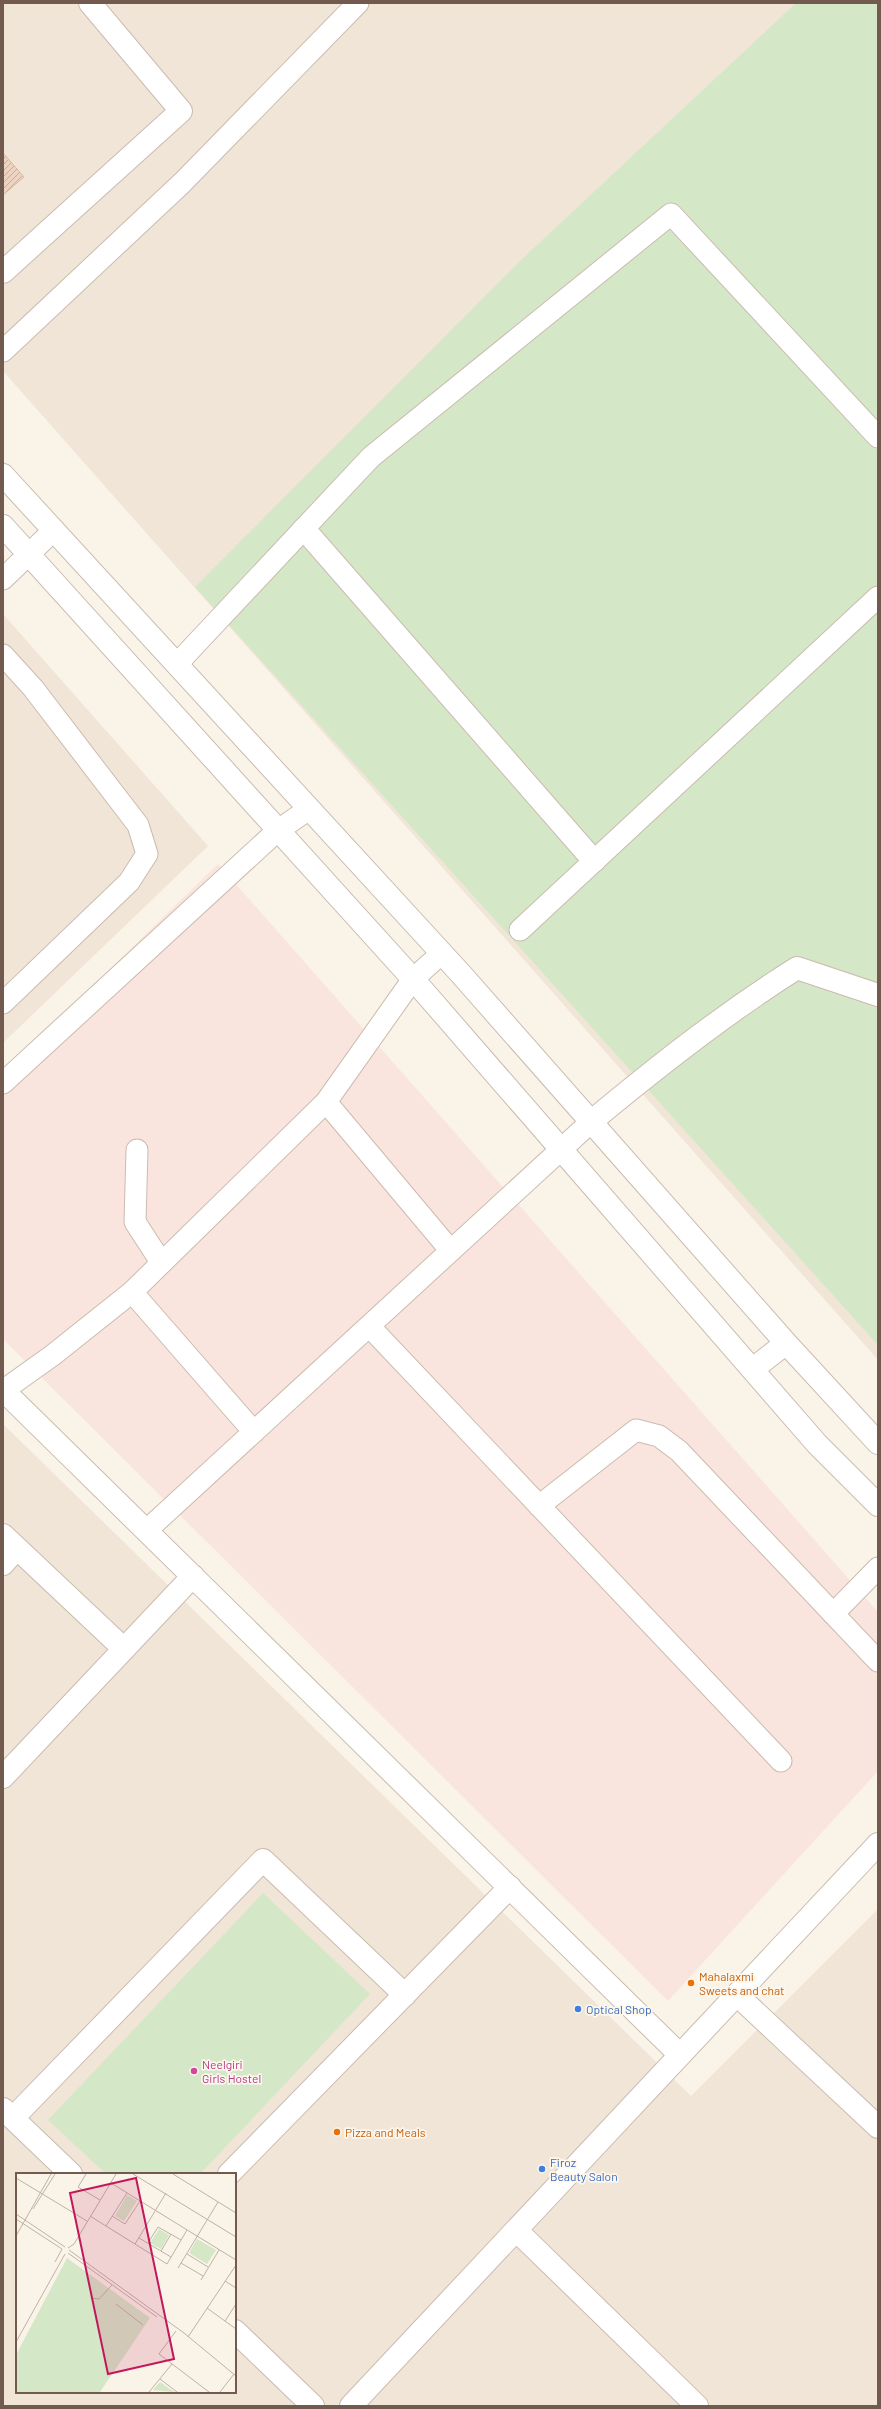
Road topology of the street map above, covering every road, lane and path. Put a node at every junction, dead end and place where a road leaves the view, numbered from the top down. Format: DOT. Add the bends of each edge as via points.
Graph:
graph roads {
  1 [pos="90,3"];
  2 [pos="358,3"];
  3 [pos="3,272"];
  4 [pos="3,351"];
  5 [pos="878,437"];
  6 [pos="3,475"];
  7 [pos="3,526"];
  8 [pos="304,529"];
  9 [pos="54,530"];
  10 [pos="29,555"];
  11 [pos="3,579"];
  12 [pos="878,596"];
  13 [pos="3,655"];
  14 [pos="177,664"];
  15 [pos="309,809"];
  16 [pos="277,831"];
  17 [pos="594,861"];
  18 [pos="520,930"];
  19 [pos="442,953"];
  20 [pos="413,979"];
  21 [pos="878,995"];
  22 [pos="3,1003"];
  23 [pos="3,1083"];
  24 [pos="326,1102"];
  25 [pos="592,1121"];
  26 [pos="137,1150"];
  27 [pos="560,1150"];
  28 [pos="451,1251"];
  29 [pos="161,1262"];
  30 [pos="132,1292"];
  31 [pos="369,1326"];
  32 [pos="786,1342"];
  33 [pos="753,1369"];
  34 [pos="3,1390"];
  35 [pos="254,1432"];
  36 [pos="878,1443"];
  37 [pos="878,1505"];
  38 [pos="539,1506"];
  39 [pos="147,1530"];
  40 [pos="8,1549"];
  41 [pos="878,1568"];
  42 [pos="193,1576"];
  43 [pos="834,1614"];
  44 [pos="124,1649"];
  45 [pos="878,1661"];
  46 [pos="781,1761"];
  47 [pos="3,1777"];
  48 [pos="878,1844"];
  49 [pos="510,1887"];
  50 [pos="404,1995"];
  51 [pos="737,1995"];
  52 [pos="680,2055"];
  53 [pos="8,2113"];
  54 [pos="878,2127"];
  55 [pos="70,2173"];
  56 [pos="230,2173"];
  57 [pos="516,2230"];
  58 [pos="236,2332"];
  59 [pos="313,2406"];
  60 [pos="351,2406"];
  61 [pos="697,2406"];
  1 -- 3 [label="street" via="181,111"];
  2 -- 4 [label="lane" via="182,183"];
  5 -- 8 [label="lane" via="671,214 371,458"];
  6 -- 9 [label="street"];
  7 -- 10 [label="street"];
  8 -- 14 [label="lane"];
  8 -- 17 [label="street"];
  9 -- 10 [label="lane"];
  9 -- 14 [label="street"];
  10 -- 11 [label="lane"];
  10 -- 16 [label="street"];
  12 -- 17 [label="lane"];
  13 -- 22 [label="lane" via="33,688 138,825 147,854 129,882"];
  14 -- 15 [label="street"];
  15 -- 16 [label="lane"];
  15 -- 19 [label="street"];
  16 -- 20 [label="street"];
  16 -- 23 [label="lane"];
  17 -- 18 [label="lane"];
  19 -- 20 [label="lane"];
  19 -- 25 [label="street"];
  20 -- 24 [label="lane"];
  20 -- 27 [label="street"];
  21 -- 25 [label="street" via="797,968 739,1005 668,1058"];
  24 -- 28 [label="lane"];
  24 -- 29 [label="lane"];
  25 -- 27 [label="lane"];
  25 -- 32 [label="street"];
  26 -- 29 [label="lane" via="135,1222"];
  27 -- 28 [label="lane"];
  27 -- 33 [label="street"];
  28 -- 31 [label="lane"];
  29 -- 30 [label="lane"];
  30 -- 34 [label="lane" via="53,1355"];
  30 -- 35 [label="lane"];
  31 -- 35 [label="lane"];
  31 -- 38 [label="lane"];
  32 -- 33 [label="street"];
  32 -- 36 [label="street"];
  33 -- 37 [label="street" via="817,1444"];
  34 -- 39 [label="street"];
  35 -- 39 [label="lane"];
  38 -- 43 [label="lane" via="636,1430 660,1436 678,1451"];
  38 -- 46 [label="lane"];
  39 -- 42 [label="street"];
  40 -- 44 [label="street"];
  41 -- 43 [label="lane"];
  42 -- 44 [label="street"];
  42 -- 49 [label="street"];
  43 -- 45 [label="lane"];
  44 -- 47 [label="street"];
  48 -- 51 [label="street"];
  49 -- 50 [label="street"];
  49 -- 52 [label="street"];
  50 -- 53 [label="street" via="264,1860"];
  50 -- 56 [label="street"];
  51 -- 52 [label="street"];
  51 -- 54 [label="street"];
  52 -- 57 [label="street"];
  53 -- 55 [label="street"];
  57 -- 60 [label="street"];
  57 -- 61 [label="street"];
  58 -- 59 [label="street"];
}
